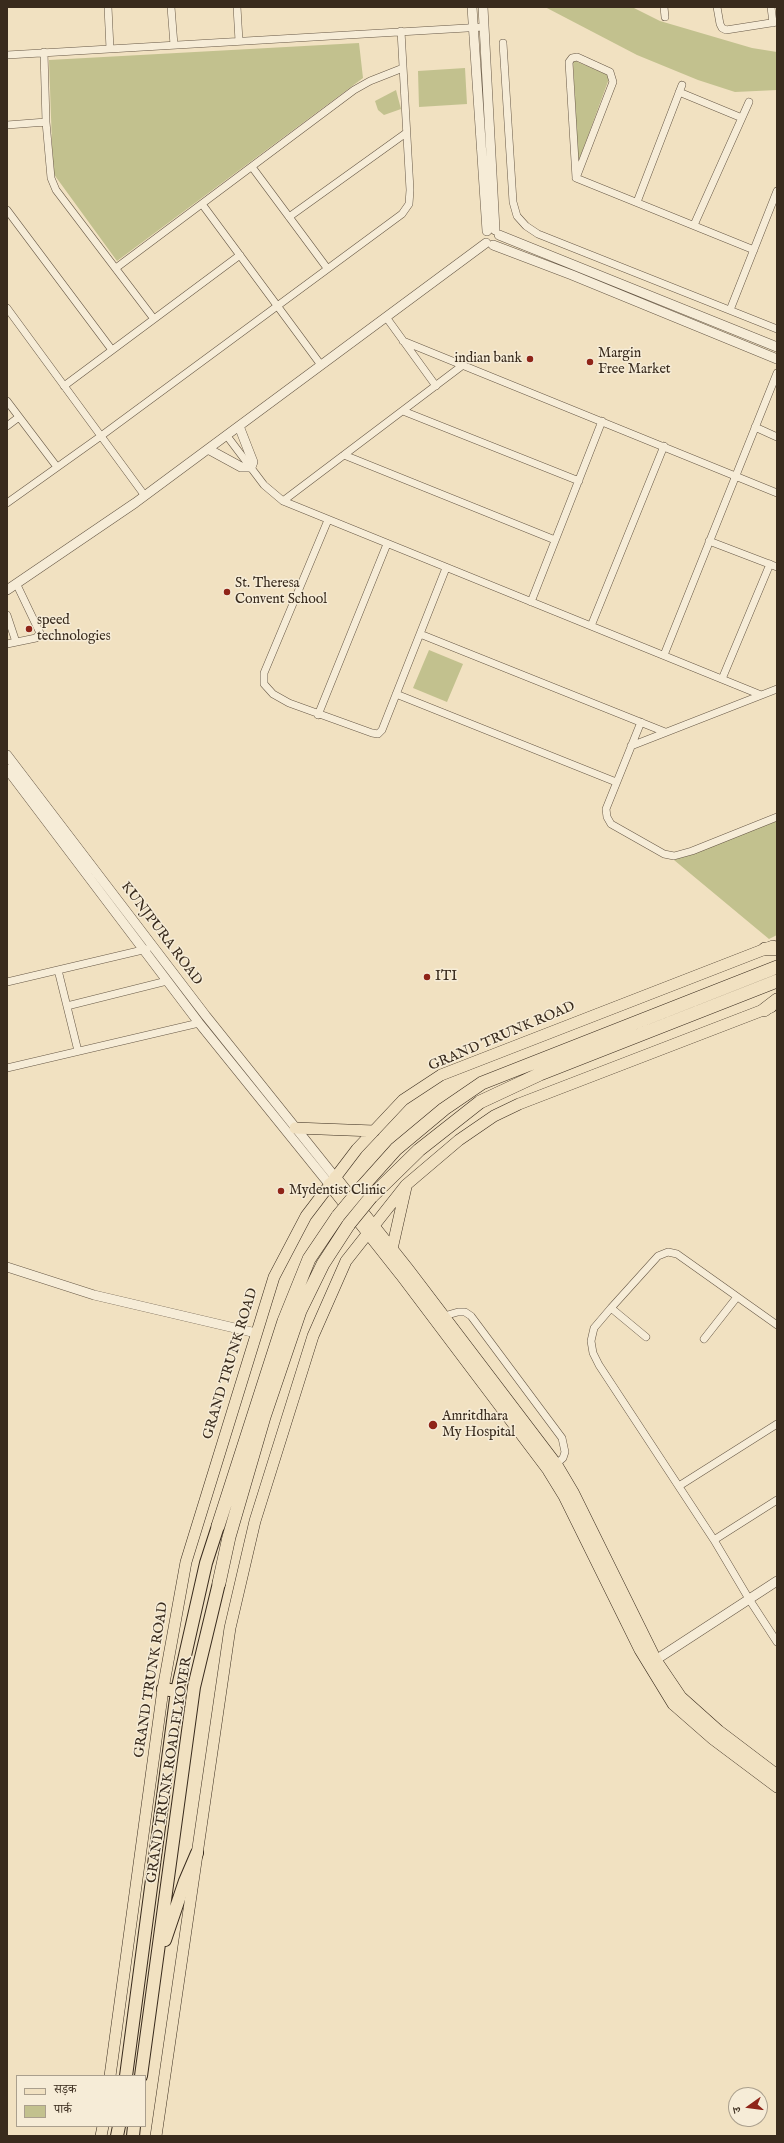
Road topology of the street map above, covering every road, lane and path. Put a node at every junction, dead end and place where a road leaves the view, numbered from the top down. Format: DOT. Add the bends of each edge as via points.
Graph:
graph roads {
  1 [pos="108,7"];
  2 [pos="171,7"];
  3 [pos="238,7"];
  4 [pos="472,7"];
  5 [pos="483,7"];
  6 [pos="664,7"];
  7 [pos="717,7"];
  8 [pos="771,7"];
  9 [pos="665,18"];
  10 [pos="775,22"];
  11 [pos="473,27"];
  12 [pos="484,27"];
  13 [pos="401,32"];
  14 [pos="239,41"];
  15 [pos="503,43"];
  16 [pos="174,45"];
  17 [pos="110,48"];
  18 [pos="44,52"];
  19 [pos="7,55"];
  20 [pos="403,68"];
  21 [pos="682,85"];
  22 [pos="679,92"];
  23 [pos="749,102"];
  24 [pos="742,118"];
  25 [pos="46,122"];
  26 [pos="7,125"];
  27 [pos="406,133"];
  28 [pos="252,167"];
  29 [pos="576,178"];
  30 [pos="777,191"];
  31 [pos="637,202"];
  32 [pos="202,204"];
  33 [pos="7,210"];
  34 [pos="289,217"];
  35 [pos="694,225"];
  36 [pos="494,232"];
  37 [pos="489,244"];
  38 [pos="754,250"];
  39 [pos="240,255"];
  40 [pos="116,268"];
  41 [pos="327,268"];
  42 [pos="277,305"];
  43 [pos="7,308"];
  44 [pos="730,310"];
  45 [pos="386,317"];
  46 [pos="154,319"];
  47 [pos="725,326"];
  48 [pos="777,329"];
  49 [pos="721,336"];
  50 [pos="403,341"];
  51 [pos="777,347"];
  52 [pos="112,350"];
  53 [pos="777,358"];
  54 [pos="321,365"];
  55 [pos="463,366"];
  56 [pos="777,373"];
  57 [pos="64,386"];
  58 [pos="436,386"];
  59 [pos="7,401"];
  60 [pos="403,411"];
  61 [pos="19,417"];
  62 [pos="602,421"];
  63 [pos="7,426"];
  64 [pos="239,426"];
  65 [pos="755,427"];
  66 [pos="101,436"];
  67 [pos="227,436"];
  68 [pos="777,437"];
  69 [pos="664,446"];
  70 [pos="208,449"];
  71 [pos="344,455"];
  72 [pos="57,467"];
  73 [pos="251,467"];
  74 [pos="736,475"];
  75 [pos="579,481"];
  76 [pos="777,493"];
  77 [pos="145,496"];
  78 [pos="283,501"];
  79 [pos="7,502"];
  80 [pos="328,520"];
  81 [pos="555,540"];
  82 [pos="709,541"];
  83 [pos="387,544"];
  84 [pos="770,564"];
  85 [pos="777,567"];
  86 [pos="446,568"];
  87 [pos="17,585"];
  88 [pos="7,590"];
  89 [pos="531,602"];
  90 [pos="7,615"];
  91 [pos="591,626"];
  92 [pos="420,634"];
  93 [pos="16,642"];
  94 [pos="7,644"];
  95 [pos="664,655"];
  96 [pos="722,679"];
  97 [pos="777,689"];
  98 [pos="396,694"];
  99 [pos="761,695"];
  100 [pos="318,715"];
  101 [pos="641,722"];
  102 [pos="665,732"];
  103 [pos="631,746"];
  104 [pos="7,755"];
  105 [pos="7,769"];
  106 [pos="616,782"];
  107 [pos="777,817"];
  108 [pos="153,948"];
  109 [pos="773,948"];
  110 [pos="144,950"];
  111 [pos="777,967"];
  112 [pos="58,970"];
  113 [pos="167,981"];
  114 [pos="777,981"];
  115 [pos="7,982"];
  116 [pos="777,1000"];
  117 [pos="777,1004"];
  118 [pos="67,1006"];
  119 [pos="764,1010"];
  120 [pos="199,1023"];
  121 [pos="221,1043"];
  122 [pos="78,1051"];
  123 [pos="7,1068"];
  124 [pos="292,1131"];
  125 [pos="374,1131"];
  126 [pos="332,1181"];
  127 [pos="406,1185"];
  128 [pos="370,1229"];
  129 [pos="392,1249"];
  130 [pos="7,1268"];
  131 [pos="737,1297"];
  132 [pos="611,1308"];
  133 [pos="444,1316"];
  134 [pos="777,1325"];
  135 [pos="256,1333"];
  136 [pos="646,1338"];
  137 [pos="704,1339"];
  138 [pos="777,1424"];
  139 [pos="552,1468"];
  140 [pos="679,1486"];
  141 [pos="777,1500"];
  142 [pos="218,1526"];
  143 [pos="714,1540"];
  144 [pos="777,1581"];
  145 [pos="218,1583"];
  146 [pos="749,1599"];
  147 [pos="777,1642"];
  148 [pos="652,1663"];
  149 [pos="163,1689"];
  150 [pos="177,1691"];
  151 [pos="777,1775"];
  152 [pos="777,1788"];
  153 [pos="197,1853"];
  154 [pos="157,1962"];
  155 [pos="110,2075"];
  156 [pos="126,2075"];
  157 [pos="141,2075"];
  158 [pos="156,2136"];
  1 -- 17 [label="street"];
  2 -- 16 [label="street"];
  3 -- 14 [label="street"];
  4 -- 11 [label="street"];
  5 -- 12 [label="street"];
  6 -- 9 [label="street"];
  7 -- 10 [label="street" via="720,24 726,30"];
  8 -- 10 [label="street"];
  11 -- 12 [label="street"];
  11 -- 13 [label="street"];
  11 -- 36 [label="street"];
  12 -- 36 [label="street"];
  13 -- 14 [label="street"];
  13 -- 20 [label="street"];
  14 -- 16 [label="street"];
  15 -- 44 [label="street" via="513,202 517,216 538,234"];
  16 -- 17 [label="street"];
  17 -- 18 [label="street"];
  18 -- 19 [label="street"];
  18 -- 25 [label="street"];
  20 -- 27 [label="street"];
  20 -- 28 [label="street" via="354,90"];
  21 -- 22 [label="street"];
  22 -- 24 [label="street"];
  22 -- 31 [label="street"];
  23 -- 24 [label="street"];
  24 -- 35 [label="street"];
  25 -- 26 [label="street"];
  25 -- 40 [label="street" via="49,166 56,190"];
  27 -- 34 [label="street"];
  27 -- 41 [label="street" via="409,204 402,214"];
  28 -- 32 [label="street"];
  28 -- 34 [label="street"];
  29 -- 29 [label="street" via="613,82 610,72 572,58 569,62"];
  29 -- 31 [label="street"];
  30 -- 38 [label="street"];
  31 -- 35 [label="street"];
  32 -- 39 [label="street"];
  32 -- 40 [label="street"];
  33 -- 52 [label="street"];
  34 -- 41 [label="street"];
  35 -- 38 [label="street"];
  36 -- 37 [label="street" via="498,241"];
  36 -- 37 [label="street" via="484,236"];
  36 -- 47 [label="street"];
  37 -- 45 [label="street"];
  37 -- 49 [label="street"];
  38 -- 44 [label="street"];
  39 -- 42 [label="street"];
  39 -- 46 [label="street"];
  40 -- 46 [label="street"];
  41 -- 42 [label="street"];
  42 -- 54 [label="street"];
  42 -- 66 [label="street"];
  43 -- 57 [label="street"];
  44 -- 48 [label="street"];
  45 -- 50 [label="street"];
  45 -- 54 [label="street"];
  46 -- 52 [label="street"];
  47 -- 49 [label="street"];
  47 -- 51 [label="street"];
  49 -- 53 [label="street"];
  50 -- 55 [label="street"];
  50 -- 58 [label="street"];
  52 -- 57 [label="street"];
  54 -- 64 [label="street"];
  55 -- 58 [label="street"];
  55 -- 62 [label="street"];
  56 -- 65 [label="street"];
  57 -- 66 [label="street"];
  58 -- 60 [label="street"];
  59 -- 61 [label="street"];
  60 -- 71 [label="street"];
  60 -- 75 [label="street"];
  61 -- 63 [label="street"];
  61 -- 72 [label="street"];
  62 -- 69 [label="street"];
  62 -- 75 [label="street"];
  64 -- 67 [label="street"];
  64 -- 73 [label="street" via="253,462"];
  65 -- 68 [label="street"];
  65 -- 74 [label="street"];
  66 -- 72 [label="street"];
  66 -- 77 [label="street"];
  67 -- 70 [label="street"];
  67 -- 73 [label="street"];
  69 -- 74 [label="street"];
  69 -- 91 [label="street"];
  70 -- 73 [label="street" via="241,467"];
  70 -- 77 [label="street"];
  71 -- 78 [label="street"];
  71 -- 81 [label="street"];
  72 -- 79 [label="street"];
  73 -- 78 [label="street" via="264,485"];
  74 -- 76 [label="street"];
  74 -- 82 [label="street"];
  75 -- 81 [label="street"];
  77 -- 87 [label="street"];
  78 -- 80 [label="street"];
  80 -- 83 [label="street"];
  80 -- 100 [label="street" via="264,673 264,684 273,694"];
  81 -- 89 [label="street"];
  82 -- 84 [label="street"];
  82 -- 95 [label="street"];
  83 -- 86 [label="street"];
  83 -- 100 [label="street"];
  84 -- 85 [label="street"];
  84 -- 96 [label="street"];
  86 -- 89 [label="street"];
  86 -- 92 [label="street"];
  87 -- 88 [label="street"];
  87 -- 93 [label="street" via="40,633 36,638"];
  89 -- 91 [label="street"];
  90 -- 93 [label="street"];
  91 -- 95 [label="street"];
  92 -- 98 [label="street"];
  92 -- 101 [label="street"];
  93 -- 94 [label="street"];
  95 -- 96 [label="street"];
  96 -- 99 [label="street"];
  97 -- 99 [label="street"];
  98 -- 100 [label="street" via="382,730 378,734"];
  98 -- 106 [label="street"];
  99 -- 102 [label="street"];
  101 -- 102 [label="street"];
  101 -- 103 [label="street"];
  102 -- 103 [label="street"];
  103 -- 106 [label="street"];
  104 -- 108 [label="street, KUNJPURA ROAD"];
  105 -- 110 [label="street, KUNJPURA ROAD"];
  106 -- 107 [label="street" via="606,809 611,824 664,854 685,854"];
  108 -- 110 [label="street"];
  108 -- 121 [label="street, KUNJPURA ROAD"];
  109 -- 125 [label="main road, GRAND TRUNK ROAD" via="441,1075 403,1100"];
  110 -- 112 [label="street"];
  110 -- 113 [label="street, KUNJPURA ROAD"];
  111 -- 142 [label="highway, bridge" via="482,1084 444,1109 396,1149 338,1216 309,1259 284,1320"];
  112 -- 115 [label="street"];
  112 -- 118 [label="street"];
  113 -- 118 [label="street"];
  113 -- 120 [label="street, KUNJPURA ROAD"];
  114 -- 145 [label="highway, bridge" via="540,1074 480,1102 419,1150 371,1197 322,1264 300,1311 264,1417"];
  116 -- 119 [label="highway"];
  117 -- 119 [label="main road"];
  118 -- 122 [label="street"];
  119 -- 127 [label="main road" via="519,1104 494,1116 459,1140"];
  120 -- 121 [label="street, KUNJPURA ROAD"];
  120 -- 122 [label="street"];
  121 -- 124 [label="street, KUNJPURA ROAD"];
  122 -- 123 [label="street"];
  124 -- 125 [label="main road"];
  124 -- 126 [label="street, KUNJPURA ROAD"];
  125 -- 126 [label="main road, GRAND TRUNK ROAD"];
  126 -- 128 [label="main road"];
  126 -- 135 [label="main road, GRAND TRUNK ROAD" via="306,1216 274,1277"];
  127 -- 128 [label="main road"];
  127 -- 129 [label="main road"];
  128 -- 129 [label="main road"];
  128 -- 139 [label="main road"];
  128 -- 153 [label="main road" via="346,1261 313,1336 255,1521 230,1628"];
  129 -- 133 [label="main road"];
  130 -- 135 [label="street" via="94,1295"];
  131 -- 132 [label="street" via="677,1254 668,1252 658,1256"];
  131 -- 134 [label="street"];
  131 -- 137 [label="street"];
  132 -- 136 [label="street"];
  132 -- 140 [label="street" via="594,1328 591,1341 593,1353"];
  133 -- 139 [label="main road"];
  133 -- 139 [label="street" via="458,1312 465,1312 471,1316 562,1438 564,1458"];
  135 -- 149 [label="main road, GRAND TRUNK ROAD" via="186,1562"];
  138 -- 140 [label="street"];
  139 -- 148 [label="main road" via="564,1496"];
  140 -- 143 [label="street"];
  141 -- 143 [label="street"];
  142 -- 150 [label="highway, GRAND TRUNK ROAD FLYOVER" via="206,1563"];
  143 -- 146 [label="street"];
  144 -- 146 [label="street"];
  145 -- 154 [label="highway, GRAND TRUNK ROAD FLYOVER" via="194,1687"];
  146 -- 147 [label="street"];
  146 -- 148 [label="street"];
  148 -- 151 [label="main road" via="691,1708"];
  148 -- 152 [label="main road" via="673,1704 684,1715"];
  149 -- 150 [label="highway"];
  149 -- 155 [label="main road, GRAND TRUNK ROAD"];
  150 -- 156 [label="highway, GRAND TRUNK ROAD"];
  153 -- 154 [label="highway"];
  153 -- 158 [label="main road"];
  154 -- 157 [label="highway"];
}
